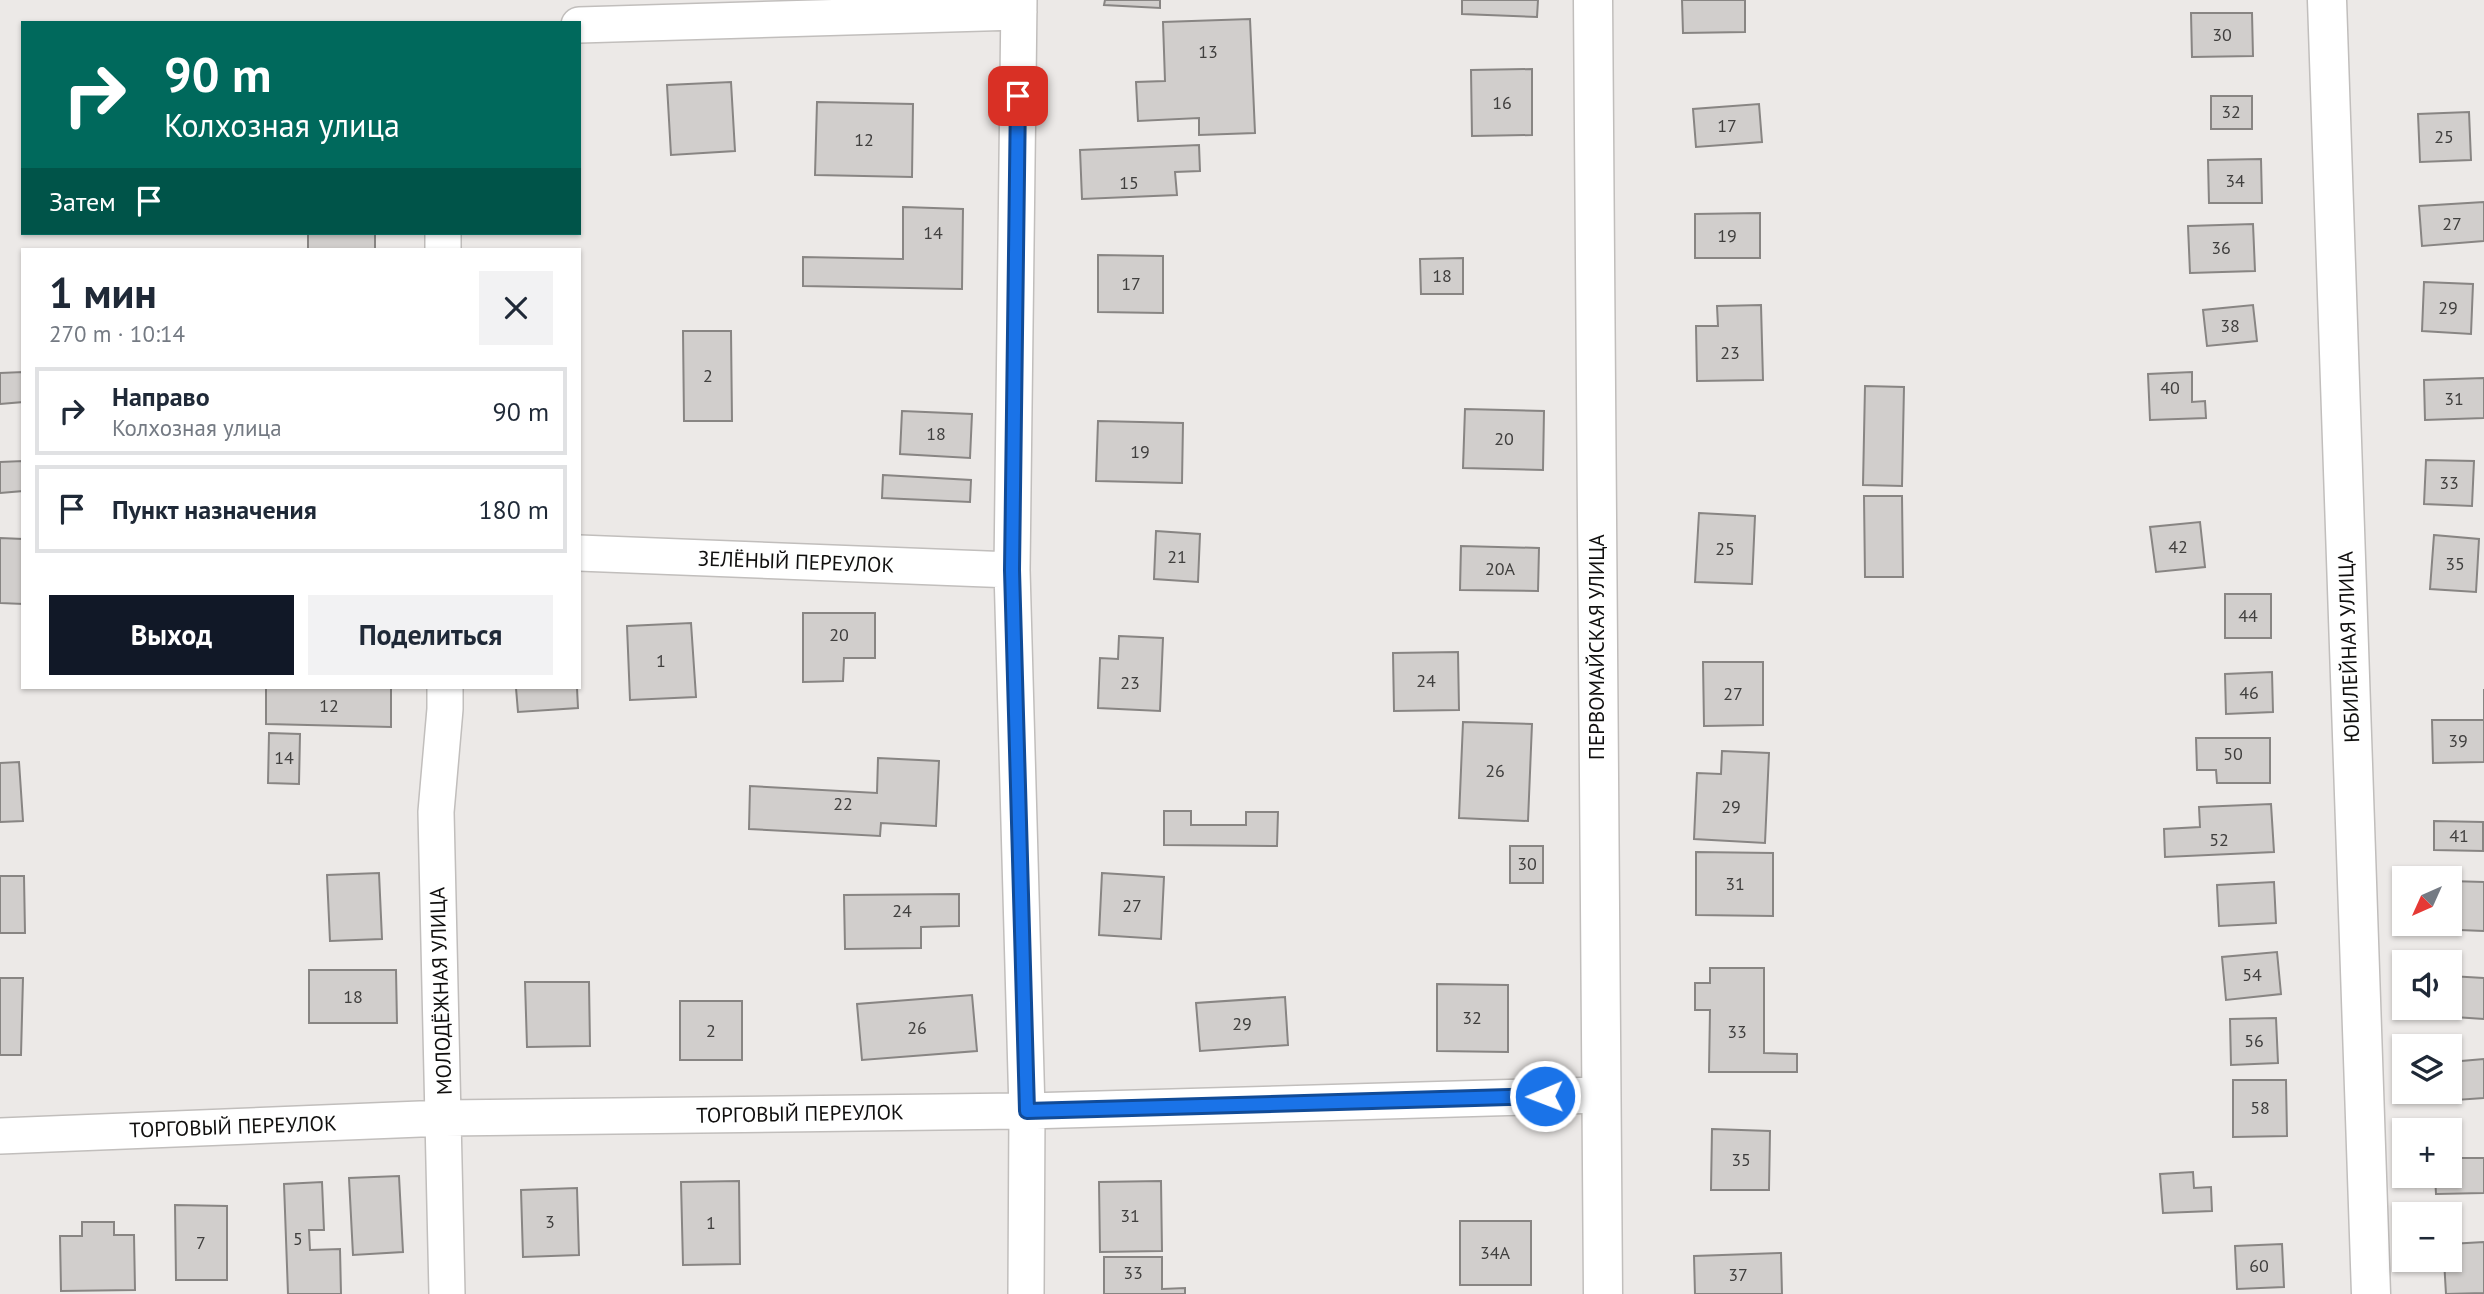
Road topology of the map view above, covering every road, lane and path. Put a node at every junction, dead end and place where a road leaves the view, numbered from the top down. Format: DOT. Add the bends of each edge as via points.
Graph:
graph roads {
  1 [pos="1593,0"];
  2 [pos="2327,0"];
  3 [pos="1019,6"];
  4 [pos="581,25"];
  5 [pos="581,553"];
  6 [pos="1012,570"];
  7 [pos="445,689"];
  8 [pos="1600,1095"];
  9 [pos="1027,1111"];
  10 [pos="444,1118"];
  11 [pos="0,1136"];
  12 [pos="447,1294"];
  13 [pos="1026,1294"];
  14 [pos="1603,1294"];
  15 [pos="2371,1294"];
  1 -- 8 [label="street, ПЕРВОМАЙСКАЯ УЛИЦА"];
  2 -- 15 [label="street, ЮБИЛЕЙНАЯ УЛИЦА"];
  3 -- 4 [label="street"];
  3 -- 6 [label="street"];
  5 -- 6 [label="street, ЗЕЛЁНЫЙ ПЕРЕУЛОК"];
  6 -- 9 [label="street"];
  7 -- 10 [label="street, МОЛОДЁЖНАЯ УЛИЦА" via="436,812"];
  8 -- 9 [label="street, ТОРГОВЫЙ ПЕРЕУЛОК"];
  8 -- 14 [label="street, ПЕРВОМАЙСКАЯ УЛИЦА"];
  9 -- 10 [label="street, ТОРГОВЫЙ ПЕРЕУЛОК"];
  9 -- 13 [label="street"];
  10 -- 11 [label="street, ТОРГОВЫЙ ПЕРЕУЛОК"];
  10 -- 12 [label="street, МОЛОДЁЖНАЯ УЛИЦА"];
}
